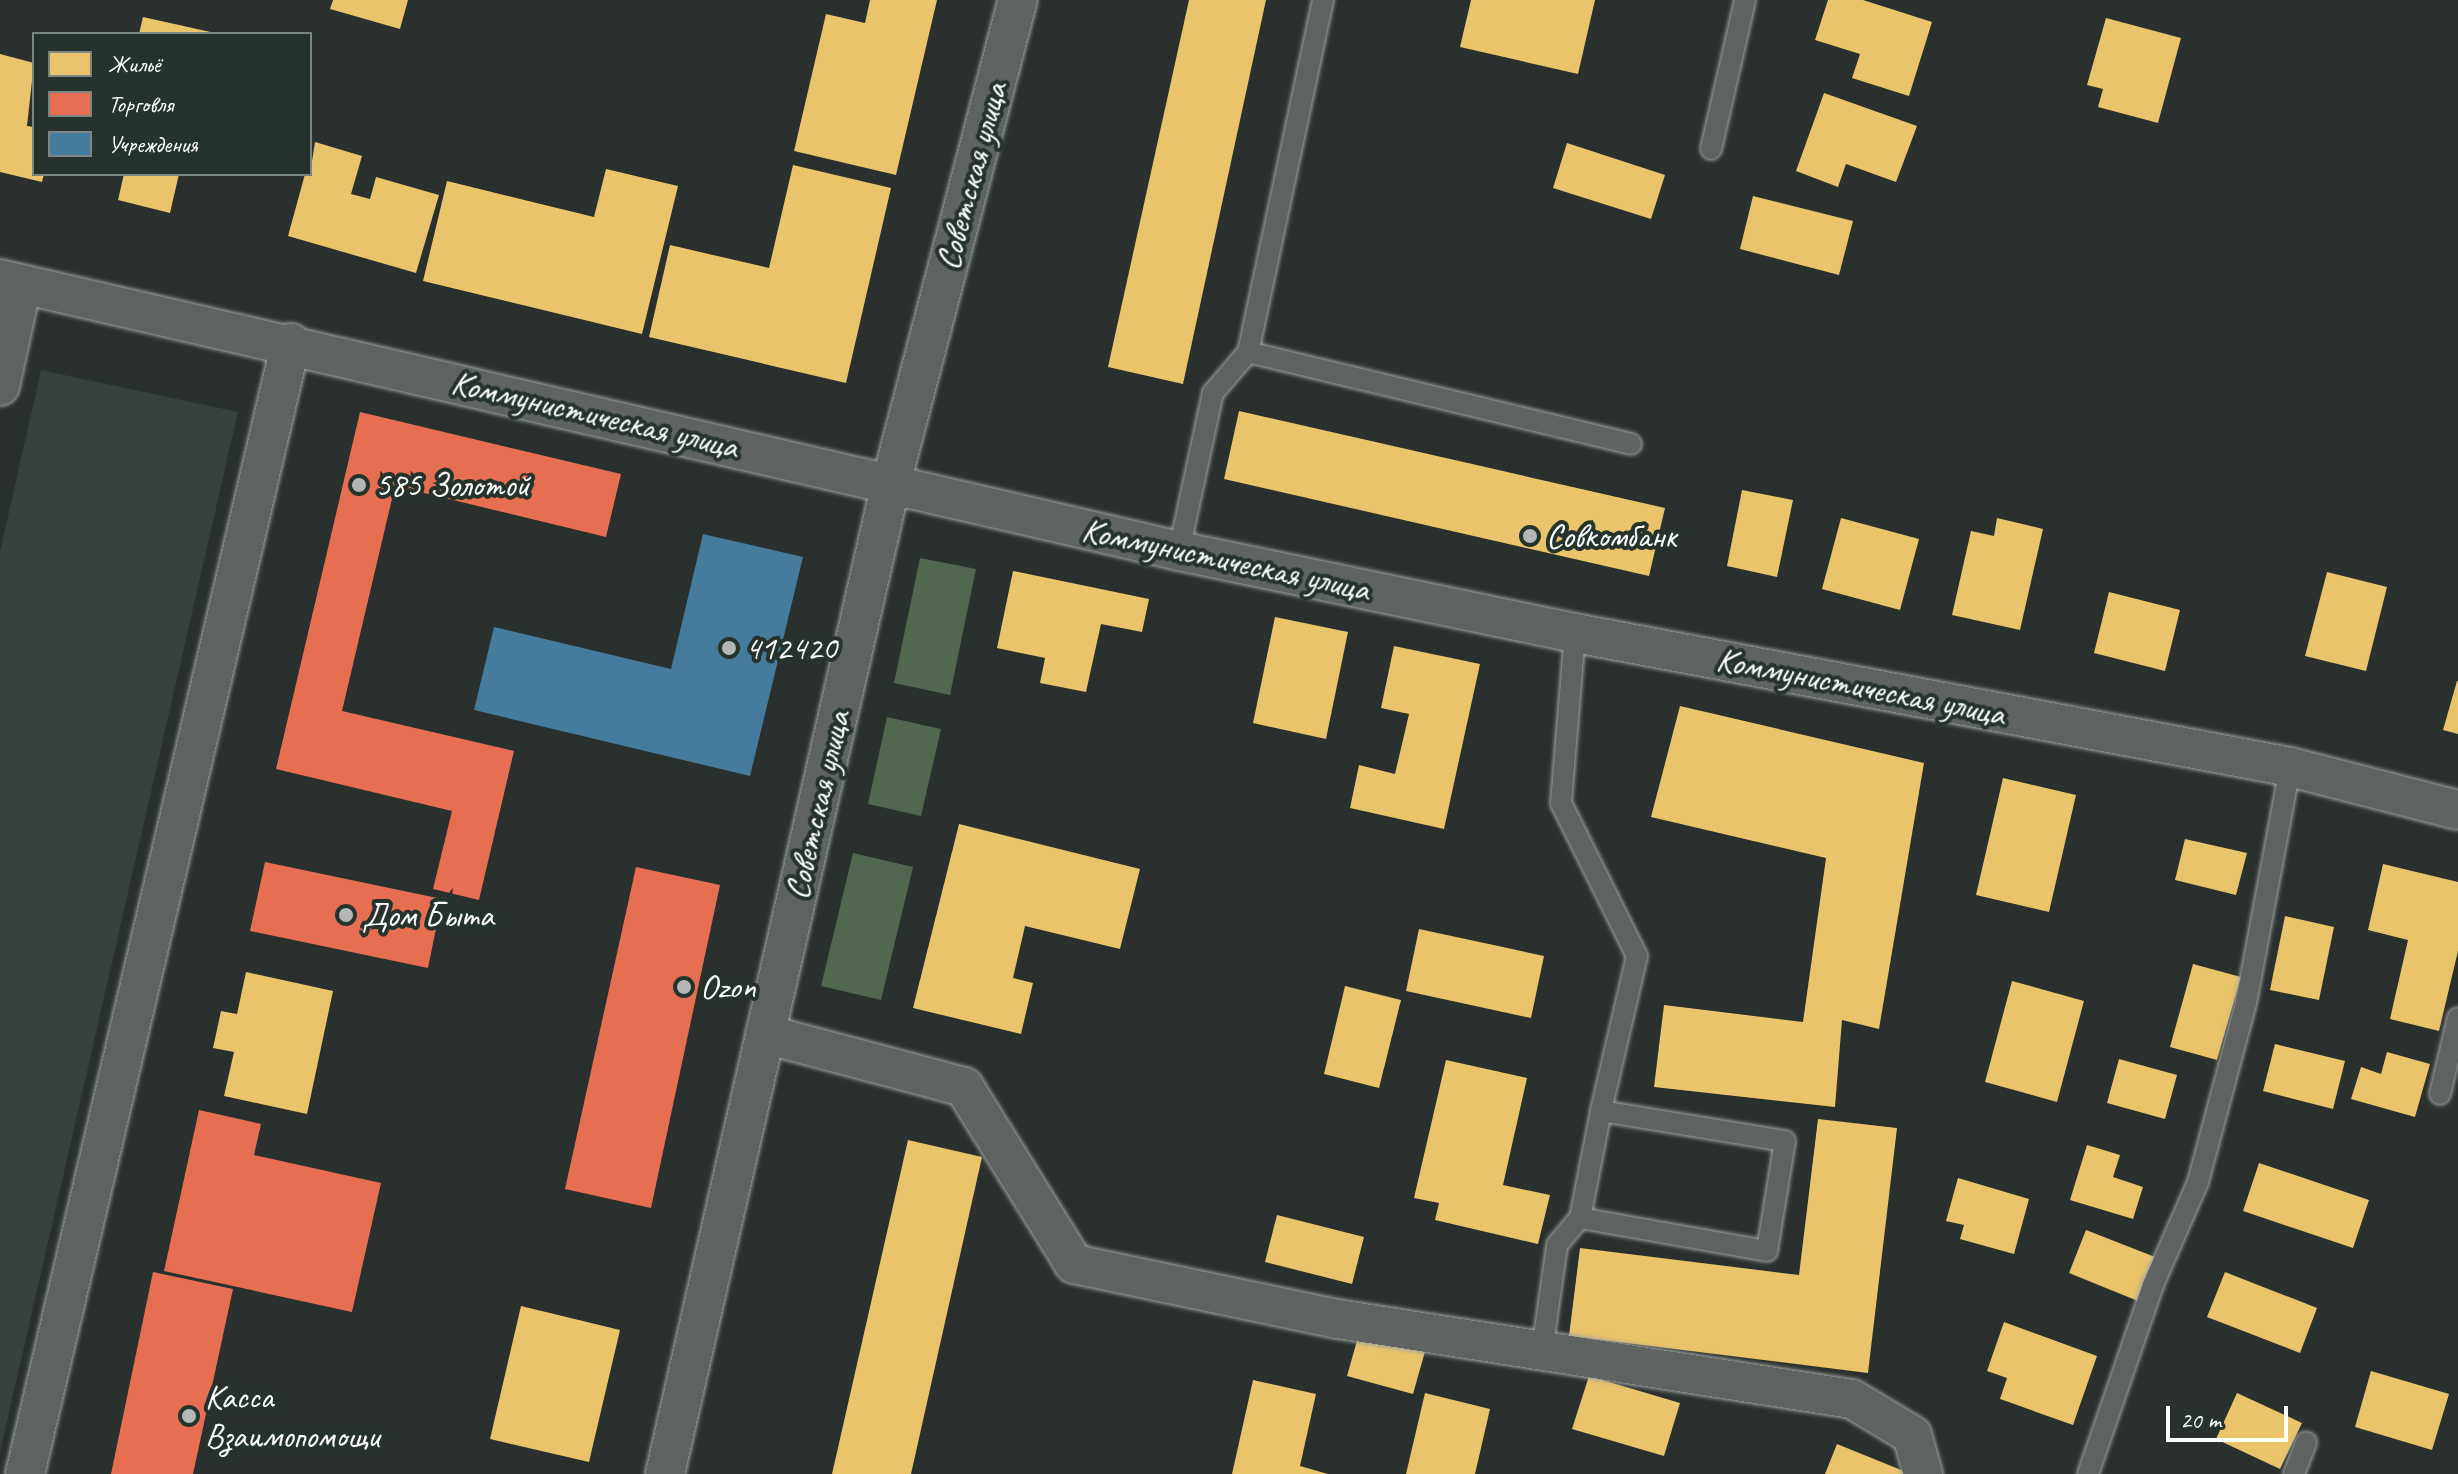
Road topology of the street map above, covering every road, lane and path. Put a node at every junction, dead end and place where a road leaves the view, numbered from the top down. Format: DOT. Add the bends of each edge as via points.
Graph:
graph roads {
  1 [pos="1018,0"];
  2 [pos="1323,0"];
  3 [pos="1745,0"];
  4 [pos="1711,149"];
  5 [pos="11,282"];
  6 [pos="291,343"];
  7 [pos="1248,352"];
  8 [pos="0,386"];
  9 [pos="1631,444"];
  10 [pos="891,483"];
  11 [pos="1179,551"];
  12 [pos="1575,633"];
  13 [pos="2290,767"];
  14 [pos="2458,810"];
  15 [pos="2458,1018"];
  16 [pos="765,1034"];
  17 [pos="2440,1094"];
  18 [pos="1601,1111"];
  19 [pos="1580,1218"];
  20 [pos="1542,1351"];
  21 [pos="2306,1442"];
  22 [pos="25,1474"];
  23 [pos="665,1474"];
  24 [pos="1923,1474"];
  25 [pos="2088,1474"];
  26 [pos="2294,1474"];
  1 -- 10 [label="street, Советская улица"];
  2 -- 7 [label="lane"];
  3 -- 4 [label="lane"];
  5 -- 6 [label="street, Коммунистическая улица"];
  5 -- 8 [label="street"];
  6 -- 10 [label="street, Коммунистическая улица"];
  6 -- 22 [label="street"];
  7 -- 9 [label="lane"];
  7 -- 11 [label="lane" via="1213,393"];
  10 -- 11 [label="street, Коммунистическая улица"];
  10 -- 16 [label="street, Советская улица"];
  11 -- 12 [label="street, Коммунистическая улица"];
  12 -- 13 [label="street, Коммунистическая улица"];
  12 -- 18 [label="lane" via="1561,803 1637,956"];
  13 -- 14 [label="street, Коммунистическая улица"];
  13 -- 25 [label="lane" via="2246,1003 2198,1182 2153,1285"];
  15 -- 17 [label="lane"];
  16 -- 20 [label="street" via="964,1087 1074,1264 1338,1319"];
  16 -- 23 [label="street, Советская улица"];
  18 -- 19 [label="lane"];
  18 -- 19 [label="lane" via="1785,1141 1767,1251"];
  19 -- 20 [label="lane" via="1557,1245"];
  20 -- 24 [label="street" via="1852,1399 1912,1435"];
  21 -- 26 [label="lane"];
}
